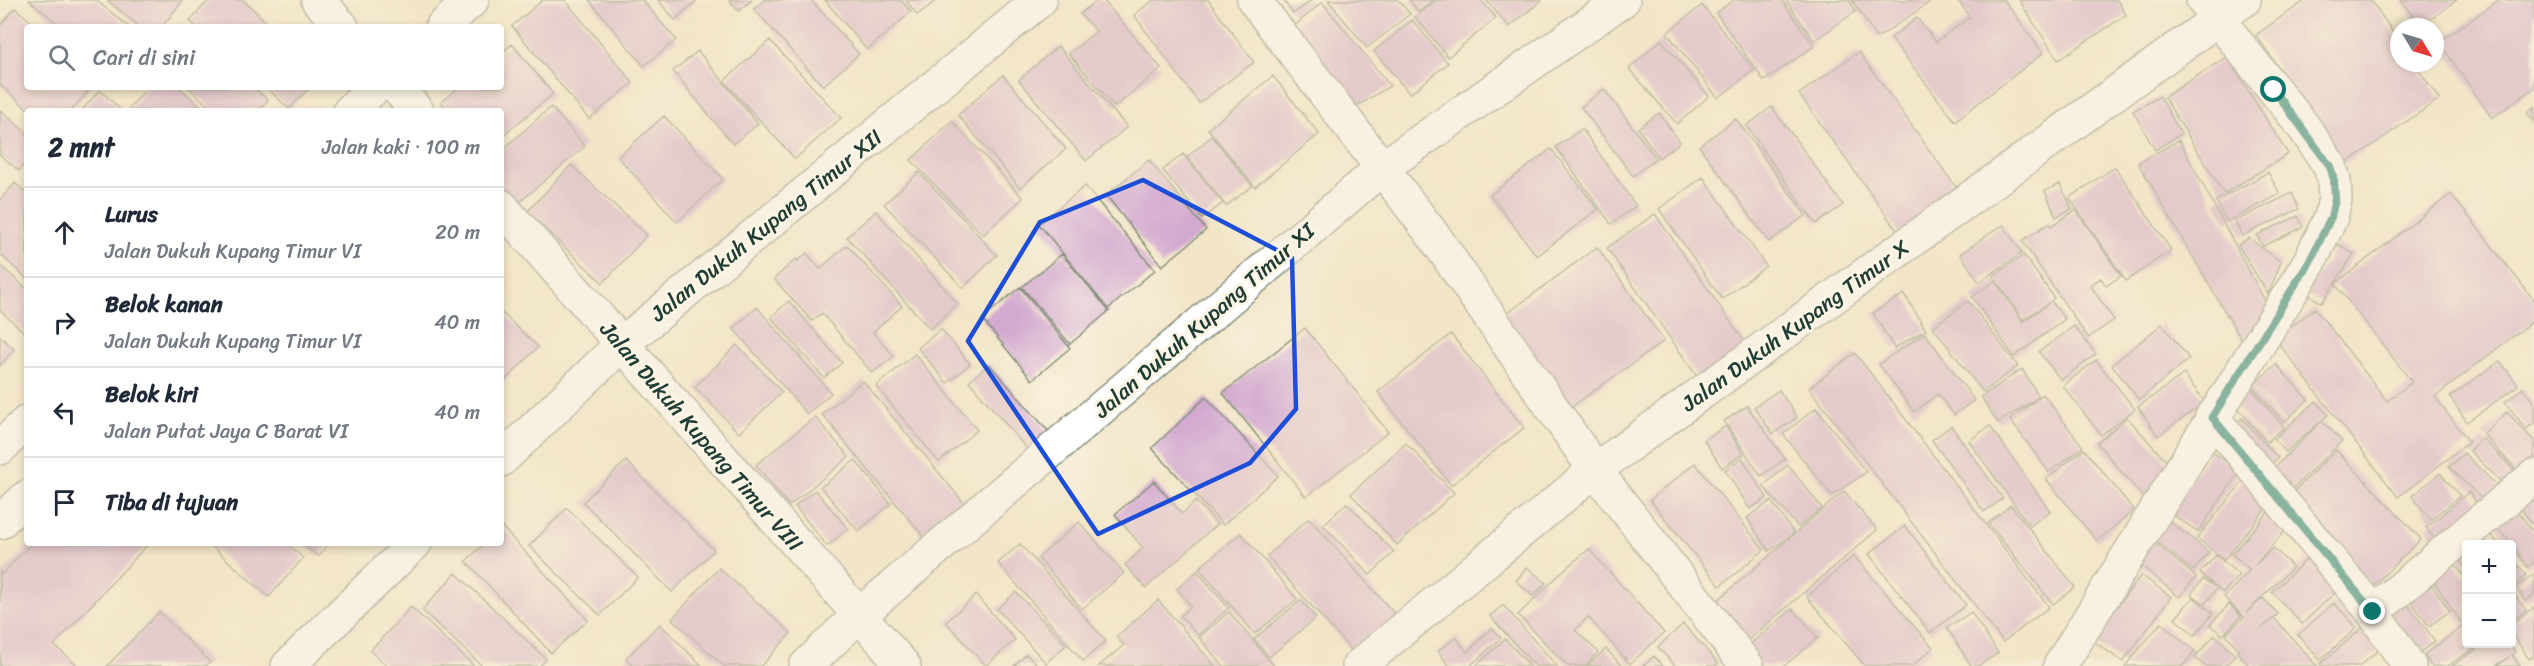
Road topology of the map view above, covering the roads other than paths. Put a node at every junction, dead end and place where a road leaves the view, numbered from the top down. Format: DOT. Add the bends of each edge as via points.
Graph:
graph roads {
  1 [pos="318,0"];
  2 [pos="472,0"];
  3 [pos="1040,0"];
  4 [pos="1254,0"];
  5 [pos="1623,0"];
  6 [pos="2244,0"];
  7 [pos="2210,10"];
  8 [pos="339,24"];
  9 [pos="445,24"];
  10 [pos="372,90"];
  11 [pos="399,90"];
  12 [pos="353,108"];
  13 [pos="414,108"];
  14 [pos="1382,168"];
  15 [pos="504,209"];
  16 [pos="622,343"];
  17 [pos="2212,417"];
  18 [pos="24,425"];
  19 [pos="0,448"];
  20 [pos="504,457"];
  21 [pos="1595,470"];
  22 [pos="2534,476"];
  23 [pos="24,499"];
  24 [pos="0,522"];
  25 [pos="413,546"];
  26 [pos="2373,612"];
  27 [pos="858,616"];
  28 [pos="2073,660"];
  29 [pos="288,666"];
  30 [pos="806,666"];
  31 [pos="904,666"];
  32 [pos="1359,666"];
  33 [pos="1747,666"];
  34 [pos="2409,666"];
  1 -- 8 [label="street"];
  2 -- 9 [label="street"];
  3 -- 16 [label="street, Jalan Dukuh Kupang Timur XII"];
  4 -- 14 [label="street"];
  5 -- 14 [label="street, Jalan Dukuh Kupang Timur XI"];
  6 -- 7 [label="street, Jalan Dukuh Kupang Timur X"];
  7 -- 17 [label="street" via="2330,166 2335,199 2331,217 2310,261"];
  7 -- 21 [label="street, Jalan Dukuh Kupang Timur X"];
  10 -- 12 [label="street"];
  11 -- 13 [label="street"];
  14 -- 21 [label="street" via="1436,239"];
  14 -- 27 [label="street, Jalan Dukuh Kupang Timur XI"];
  15 -- 16 [label="street, Jalan Dukuh Kupang Timur VIII"];
  16 -- 20 [label="street, Jalan Dukuh Kupang Timur XII"];
  16 -- 27 [label="street, Jalan Dukuh Kupang Timur VIII"];
  17 -- 26 [label="street"];
  17 -- 28 [label="street"];
  18 -- 19 [label="street"];
  21 -- 32 [label="street, Jalan Dukuh Kupang Timur X"];
  21 -- 33 [label="street"];
  22 -- 26 [label="street"];
  23 -- 24 [label="street"];
  25 -- 29 [label="street"];
  26 -- 34 [label="street"];
  27 -- 30 [label="street, Jalan Dukuh Kupang Timur XI"];
  27 -- 31 [label="street, Jalan Dukuh Kupang Timur VIII"];
}
